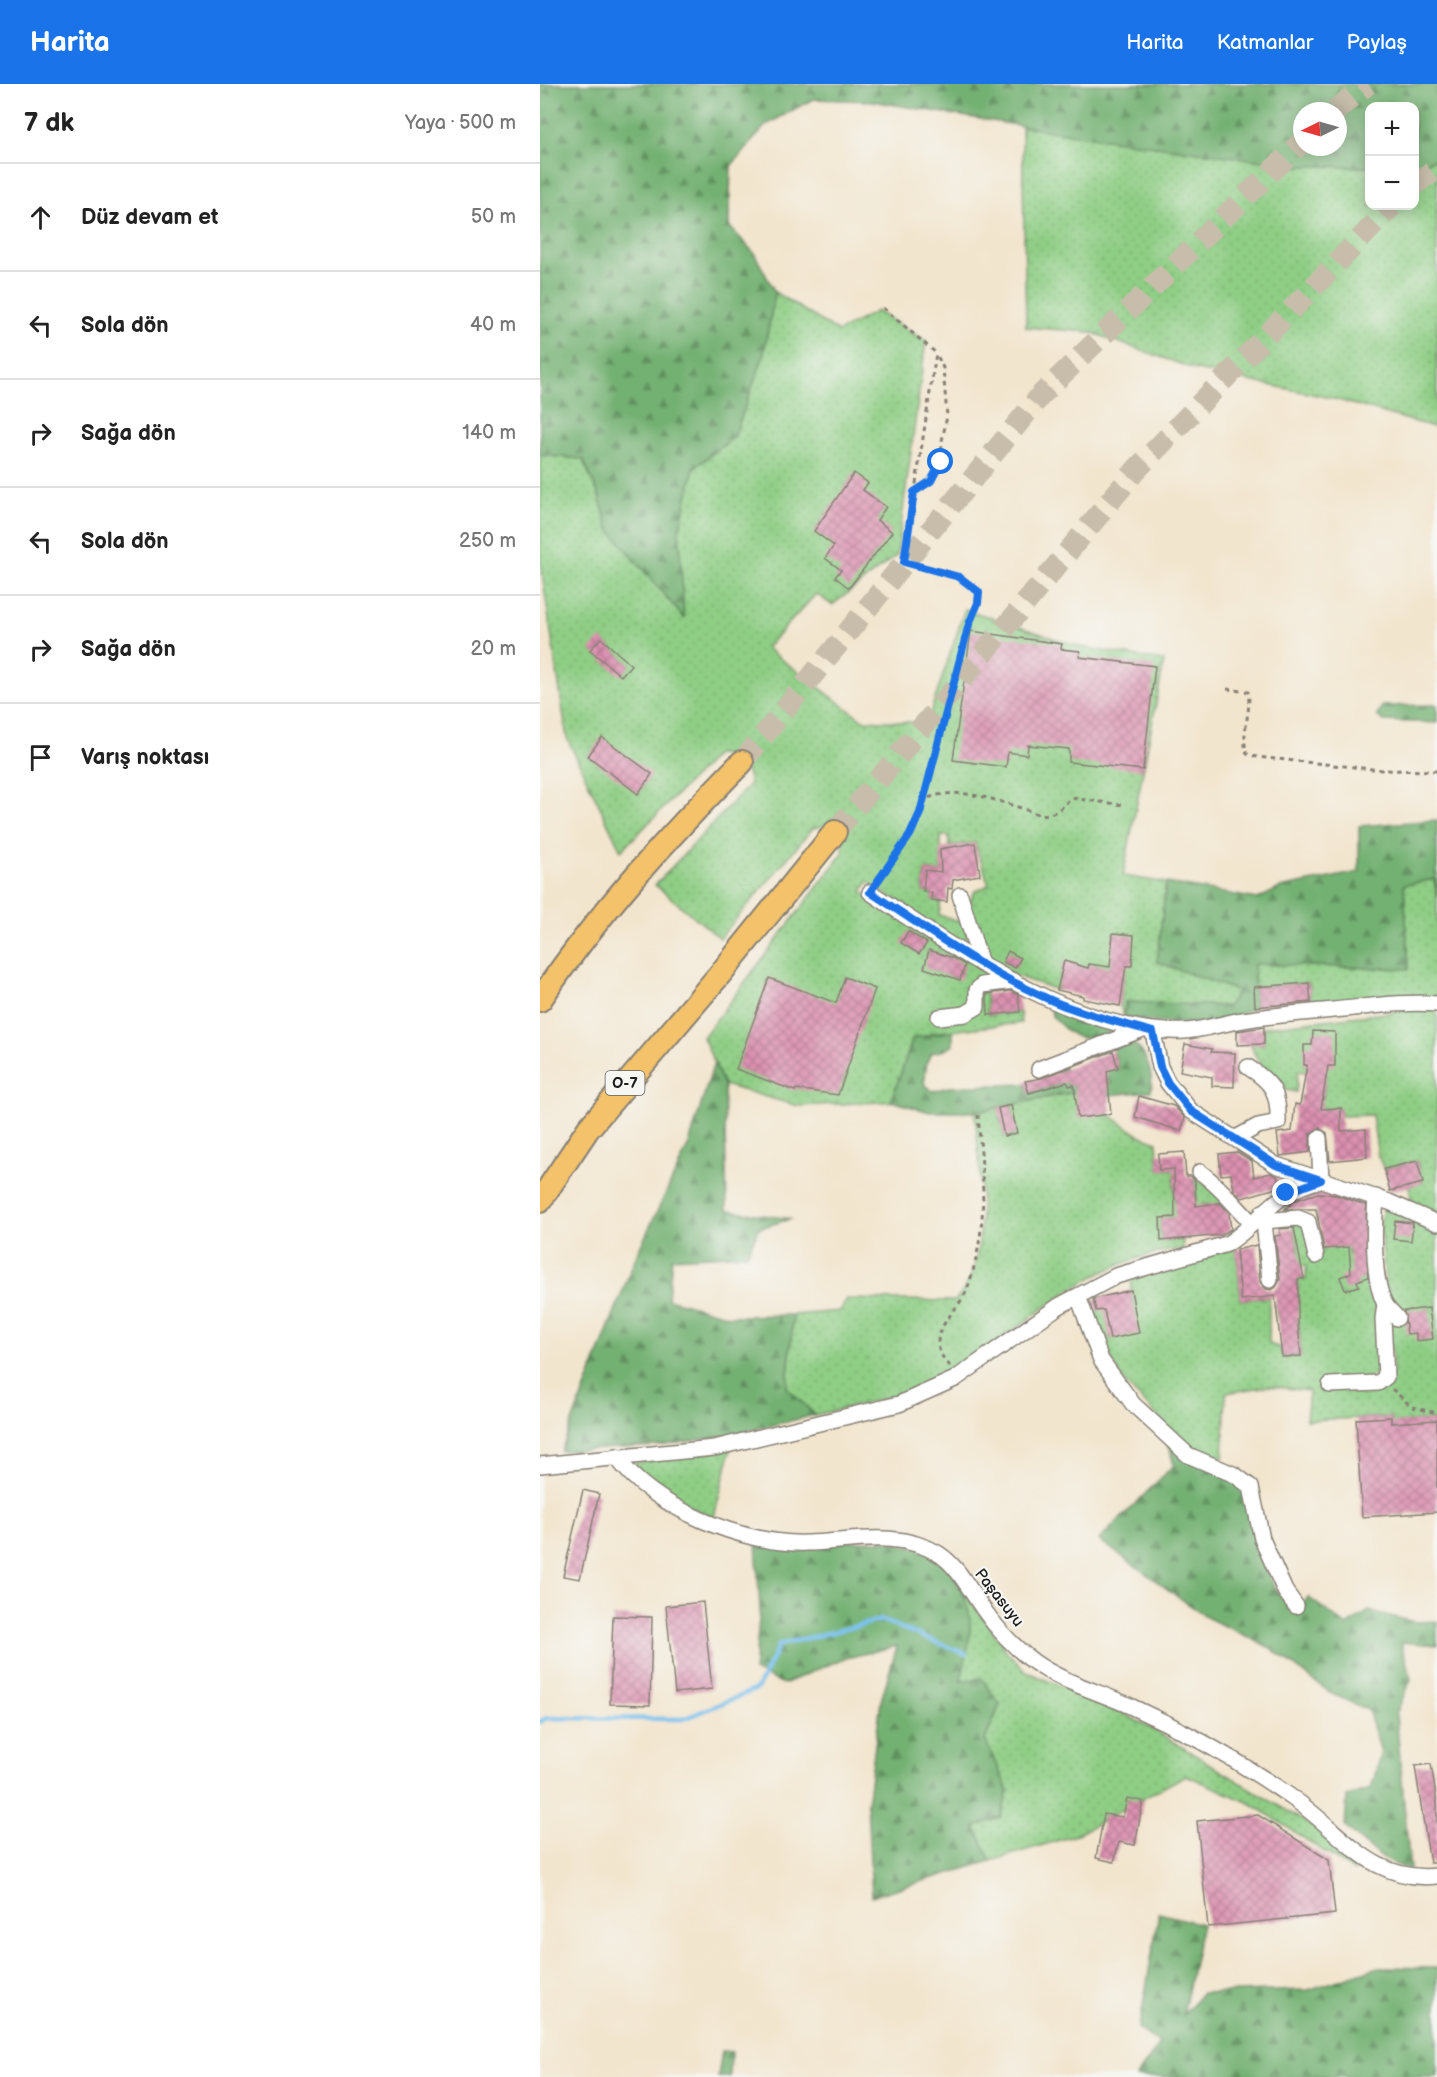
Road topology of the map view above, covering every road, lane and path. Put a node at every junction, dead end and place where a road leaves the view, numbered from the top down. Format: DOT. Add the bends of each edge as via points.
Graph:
graph roads {
  1 [pos="883,308"];
  2 [pos="936,353"];
  3 [pos="914,492"];
  4 [pos="1227,689"];
  5 [pos="742,762"];
  6 [pos="1437,771"];
  7 [pos="925,799"];
  8 [pos="1123,805"];
  9 [pos="835,832"];
  10 [pos="870,892"];
  11 [pos="960,895"];
  12 [pos="981,964"];
  13 [pos="1014,981"];
  14 [pos="540,1000"];
  15 [pos="1437,1004"];
  16 [pos="939,1017"];
  17 [pos="1148,1030"];
  18 [pos="1248,1067"];
  19 [pos="1038,1069"];
  20 [pos="978,1115"];
  21 [pos="1236,1138"];
  22 [pos="1319,1138"];
  23 [pos="1200,1172"];
  24 [pos="1321,1180"];
  25 [pos="1376,1197"];
  26 [pos="540,1201"];
  27 [pos="1260,1218"];
  28 [pos="1437,1223"];
  29 [pos="1316,1256"];
  30 [pos="1270,1280"];
  31 [pos="1078,1296"];
  32 [pos="1385,1304"];
  33 [pos="1397,1318"];
  34 [pos="961,1374"];
  35 [pos="1382,1380"];
  36 [pos="1330,1384"];
  37 [pos="1437,1413"];
  38 [pos="615,1456"];
  39 [pos="540,1465"];
  40 [pos="1296,1606"];
  41 [pos="1437,1876"];
  1 -- 2 [label="path"];
  2 -- 3 [label="path"];
  2 -- 3 [label="path" via="943,368 946,406 941,462 931,481"];
  3 -- 7 [label="path" via="904,562 959,577 979,592"];
  4 -- 6 [label="path" via="1248,692 1245,746 1247,754 1257,758"];
  5 -- 14 [label="highway" via="645,863"];
  7 -- 8 [label="path" via="950,791 1041,815 1051,814 1071,798"];
  7 -- 10 [label="path" via="910,835"];
  9 -- 26 [label="highway, O-7" via="588,1128"];
  10 -- 12 [label="street"];
  11 -- 12 [label="street"];
  12 -- 13 [label="street"];
  13 -- 16 [label="street" via="982,985 977,990 977,1007 965,1014"];
  13 -- 17 [label="street" via="1061,1004"];
  15 -- 17 [label="street" via="1387,1004 1243,1019 1188,1031"];
  17 -- 19 [label="street"];
  17 -- 21 [label="street" via="1160,1067 1178,1098 1191,1111"];
  18 -- 21 [label="street" via="1264,1077 1274,1090 1278,1122 1258,1126"];
  20 -- 34 [label="path" via="984,1206 981,1234 965,1296 945,1318 939,1342 947,1362"];
  21 -- 24 [label="street" via="1276,1165"];
  22 -- 24 [label="street"];
  23 -- 27 [label="street" via="1222,1188 1230,1200"];
  24 -- 25 [label="street"];
  24 -- 27 [label="street" via="1286,1193"];
  25 -- 28 [label="street"];
  25 -- 32 [label="street" via="1373,1245"];
  27 -- 29 [label="street" via="1298,1218 1308,1222"];
  27 -- 30 [label="street"];
  27 -- 31 [label="street" via="1227,1244 1116,1276"];
  31 -- 34 [label="street"];
  31 -- 40 [label="street" via="1101,1360 1138,1410 1188,1455 1235,1475 1251,1487 1262,1539 1285,1591"];
  32 -- 33 [label="street"];
  32 -- 35 [label="street" via="1387,1364"];
  34 -- 38 [label="street" via="899,1404 714,1448"];
  35 -- 36 [label="street"];
  35 -- 37 [label="path" via="1412,1407"];
  38 -- 39 [label="street"];
  38 -- 41 [label="street, Paşasuyu" via="637,1482 658,1498 755,1538 805,1544 890,1538 939,1554 952,1565 1001,1631 1034,1662 1203,1744 1294,1799 1376,1866 1407,1877"];
}
